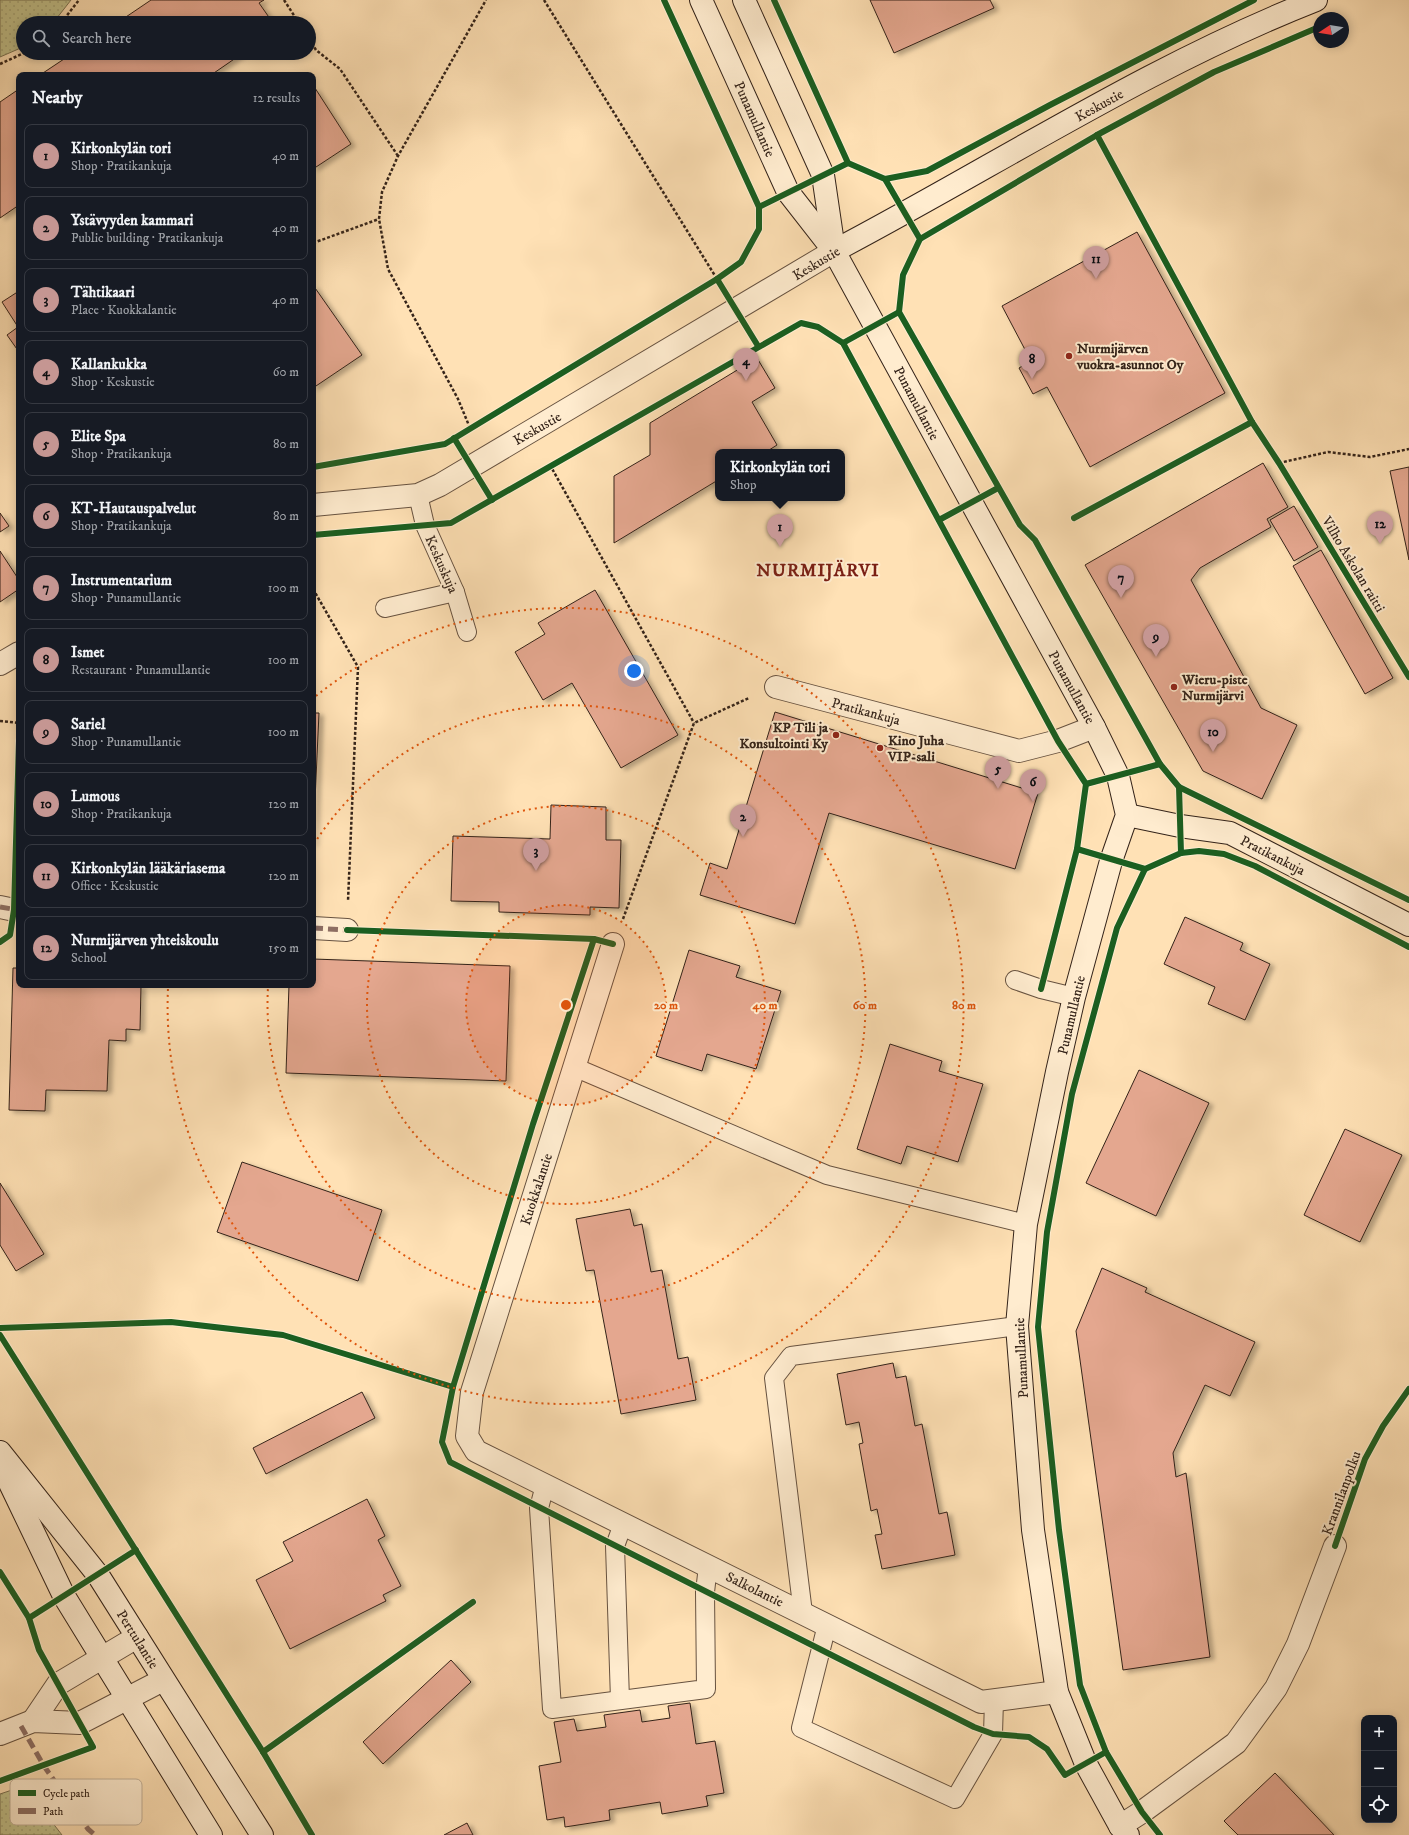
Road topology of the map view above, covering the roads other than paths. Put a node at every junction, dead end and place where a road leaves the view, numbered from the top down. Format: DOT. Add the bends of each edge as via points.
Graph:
graph roads {
  1 [pos="701,0"];
  2 [pos="744,0"];
  3 [pos="1316,0"];
  4 [pos="834,251"];
  5 [pos="418,495"];
  6 [pos="316,505"];
  7 [pos="455,592"];
  8 [pos="385,608"];
  9 [pos="467,632"];
  10 [pos="16,655"];
  11 [pos="0,664"];
  12 [pos="776,686"];
  13 [pos="1094,727"];
  14 [pos="1127,815"];
  15 [pos="0,907"];
  16 [pos="16,910"];
  17 [pos="1409,925"];
  18 [pos="316,928"];
  19 [pos="347,930"];
  20 [pos="613,944"];
  21 [pos="1015,980"];
  22 [pos="1074,997"];
  23 [pos="574,1067"];
  24 [pos="1026,1224"];
  25 [pos="1017,1326"];
  26 [pos="467,1436"];
  27 [pos="0,1452"];
  28 [pos="0,1463"];
  29 [pos="545,1485"];
  30 [pos="623,1524"];
  31 [pos="1335,1546"];
  32 [pos="708,1566"];
  33 [pos="803,1613"];
  34 [pos="827,1625"];
  35 [pos="137,1637"];
  36 [pos="102,1658"];
  37 [pos="163,1680"];
  38 [pos="1057,1692"];
  39 [pos="126,1699"];
  40 [pos="620,1700"];
  41 [pos="994,1700"];
  42 [pos="33,1722"];
  43 [pos="0,1734"];
  44 [pos="1124,1830"];
  45 [pos="211,1835"];
  46 [pos="262,1835"];
  1 -- 4 [label="street, Punamullantie" via="788,192"];
  2 -- 4 [label="street, Punamullantie" via="823,175"];
  3 -- 4 [label="street, Keskustie" via="1266,20 1138,84"];
  4 -- 5 [label="street, Keskustie" via="440,485"];
  4 -- 13 [label="street, Punamullantie"];
  5 -- 6 [label="street, Keskustie"];
  5 -- 7 [label="lane, Keskuskuja" via="425,525"];
  7 -- 8 [label="lane"];
  7 -- 9 [label="lane, Keskuskuja"];
  10 -- 11 [label="street"];
  12 -- 13 [label="street, Pratikankuja" via="1019,751 1058,741"];
  13 -- 14 [label="street, Punamullantie" via="1118,776"];
  14 -- 17 [label="street, Pratikankuja" via="1230,833"];
  14 -- 22 [label="street, Punamullantie" via="1111,861"];
  15 -- 16 [label="street"];
  18 -- 19 [label="street"];
  20 -- 23 [label="street, Kuokkalantie"];
  21 -- 22 [label="lane"];
  22 -- 24 [label="street, Punamullantie"];
  23 -- 24 [label="lane" via="827,1175"];
  23 -- 26 [label="street, Kuokkalantie" via="472,1392"];
  24 -- 25 [label="street, Punamullantie"];
  25 -- 33 [label="lane" via="791,1356 774,1378"];
  25 -- 38 [label="street, Punamullantie" via="1033,1530"];
  26 -- 29 [label="street, Salkolantie" via="476,1451"];
  27 -- 35 [label="street, Perttulantie" via="98,1575"];
  28 -- 36 [label="street" via="64,1596"];
  29 -- 30 [label="street, Salkolantie"];
  29 -- 40 [label="lane" via="539,1508 552,1709"];
  30 -- 32 [label="street, Salkolantie"];
  30 -- 40 [label="lane" via="615,1546"];
  31 -- 44 [label="street, Krannilanpolku" via="1298,1644 1276,1688 1236,1743 1142,1812"];
  32 -- 33 [label="street, Salkolantie"];
  32 -- 40 [label="lane" via="705,1592 706,1689"];
  33 -- 34 [label="street, Salkolantie"];
  34 -- 41 [label="street, Salkolantie" via="981,1702"];
  34 -- 41 [label="lane" via="801,1728 955,1800 993,1734"];
  35 -- 36 [label="street"];
  35 -- 37 [label="street, Perttulantie"];
  36 -- 39 [label="street"];
  36 -- 42 [label="street" via="58,1684"];
  37 -- 39 [label="street"];
  37 -- 46 [label="street, Perttulantie"];
  38 -- 41 [label="street, Salkolantie"];
  38 -- 44 [label="street, Punamullantie" via="1086,1764"];
  39 -- 42 [label="street" via="80,1723"];
  39 -- 45 [label="street"];
  42 -- 43 [label="street"];
}
